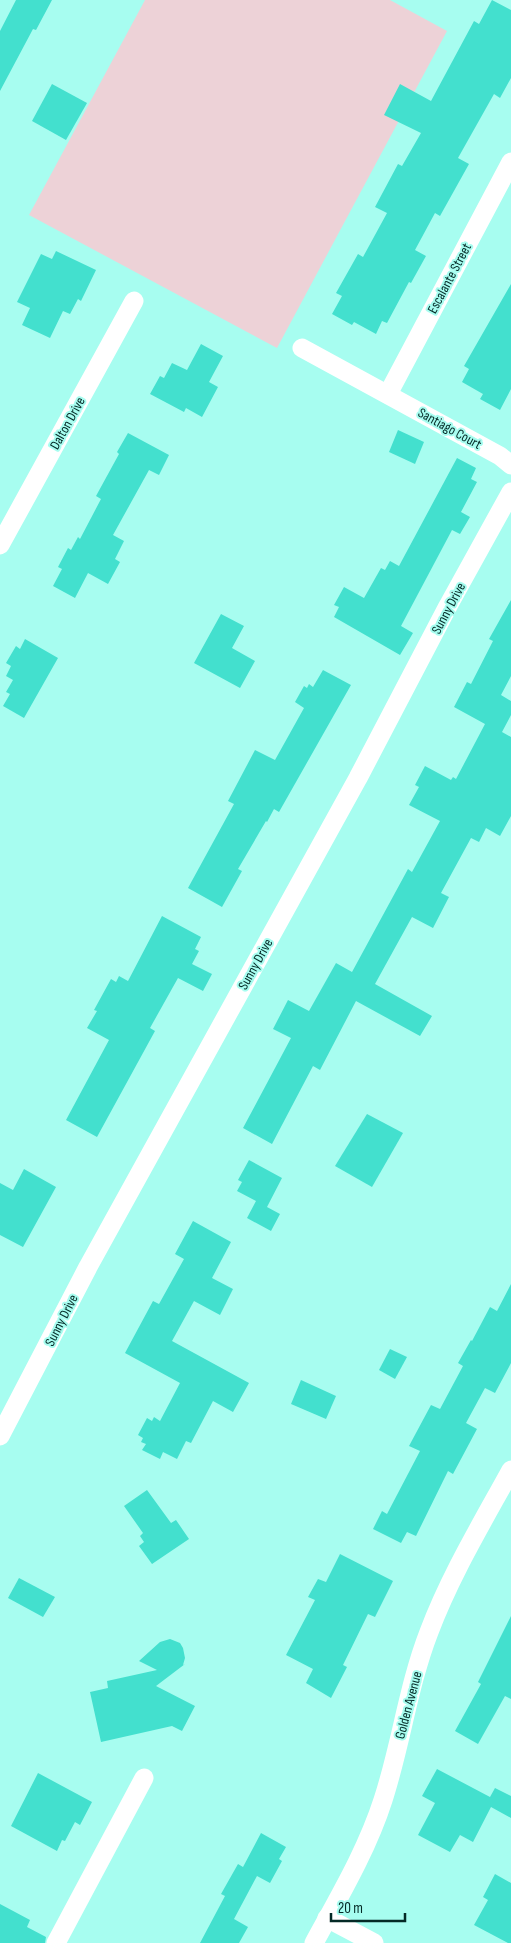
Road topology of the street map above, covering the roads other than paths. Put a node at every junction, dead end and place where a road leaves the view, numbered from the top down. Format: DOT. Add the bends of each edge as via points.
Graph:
graph roads {
  1 [pos="511,162"];
  2 [pos="134,301"];
  3 [pos="302,348"];
  4 [pos="388,394"];
  5 [pos="511,465"];
  6 [pos="511,492"];
  7 [pos="0,545"];
  8 [pos="0,1436"];
  9 [pos="511,1470"];
  10 [pos="144,1778"];
  11 [pos="328,1918"];
  12 [pos="56,1943"];
  13 [pos="314,1943"];
  14 [pos="374,1943"];
  1 -- 4 [label="street, Escalante Street"];
  2 -- 7 [label="street, Dalton Drive"];
  3 -- 4 [label="street, Santiago Court"];
  4 -- 5 [label="street, Santiago Court"];
  6 -- 8 [label="street, Sunny Drive" via="358,778 88,1267"];
  9 -- 11 [label="street, Golden Avenue" via="462,1560 429,1632 383,1800 370,1834"];
  10 -- 12 [label="street"];
  11 -- 13 [label="street, Golden Avenue"];
  11 -- 14 [label="street"];
}
